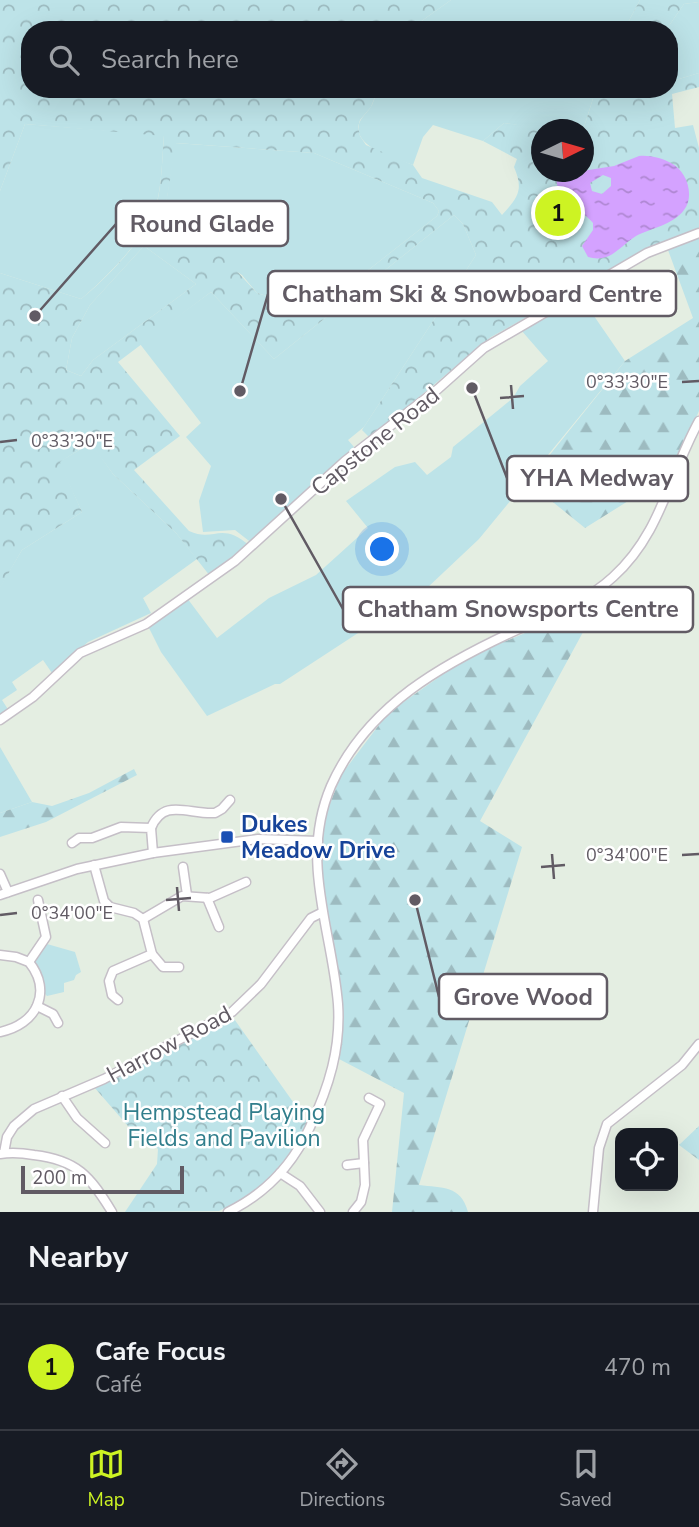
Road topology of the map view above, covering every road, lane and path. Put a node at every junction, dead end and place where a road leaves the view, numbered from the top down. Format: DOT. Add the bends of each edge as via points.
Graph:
graph roads {
  1 [pos="699,233"];
  2 [pos="699,421"];
  3 [pos="0,720"];
  4 [pos="230,800"];
  5 [pos="151,828"];
  6 [pos="76,837"];
  7 [pos="318,841"];
  8 [pos="153,853"];
  9 [pos="94,865"];
  10 [pos="183,867"];
  11 [pos="0,874"];
  12 [pos="246,881"];
  13 [pos="4,893"];
  14 [pos="187,895"];
  15 [pos="207,898"];
  16 [pos="38,900"];
  17 [pos="321,913"];
  18 [pos="143,919"];
  19 [pos="219,927"];
  20 [pos="152,954"];
  21 [pos="0,955"];
  22 [pos="29,962"];
  23 [pos="179,967"];
  24 [pos="118,1000"];
  25 [pos="37,1006"];
  26 [pos="58,1023"];
  27 [pos="0,1032"];
  28 [pos="699,1044"];
  29 [pos="62,1096"];
  30 [pos="369,1098"];
  31 [pos="105,1143"];
  32 [pos="2,1153"];
  33 [pos="364,1163"];
  34 [pos="347,1165"];
  35 [pos="280,1173"];
  36 [pos="240,1210"];
  37 [pos="112,1212"];
  38 [pos="228,1212"];
  39 [pos="320,1212"];
  40 [pos="353,1212"];
  41 [pos="593,1212"];
  1 -- 3 [label="street, Capstone Road" via="647,253 484,348 345,461 234,561 146,624 80,653 33,697"];
  2 -- 7 [label="street" via="653,528 627,564 587,597 486,644 415,684 390,705 347,756 323,813"];
  4 -- 5 [label="street" via="215,813 166,810"];
  5 -- 6 [label="street" via="125,827 92,838"];
  5 -- 8 [label="street"];
  7 -- 8 [label="street" via="258,839"];
  7 -- 17 [label="street"];
  8 -- 9 [label="street"];
  9 -- 13 [label="street"];
  9 -- 18 [label="street" via="107,905"];
  10 -- 14 [label="street"];
  11 -- 13 [label="street"];
  12 -- 15 [label="street"];
  14 -- 15 [label="street"];
  14 -- 18 [label="street"];
  15 -- 19 [label="street"];
  16 -- 22 [label="street" via="46,937"];
  17 -- 29 [label="street, Harrow Road" via="313,915 261,985 232,1012"];
  17 -- 35 [label="street" via="338,1003 336,1050 313,1121"];
  18 -- 20 [label="street"];
  20 -- 23 [label="street" via="163,967"];
  20 -- 24 [label="street" via="113,971 109,986 111,996"];
  21 -- 22 [label="street"];
  22 -- 25 [label="street" via="38,984"];
  25 -- 26 [label="street"];
  25 -- 27 [label="street" via="24,1024"];
  28 -- 41 [label="street" via="682,1065 607,1124 598,1152"];
  29 -- 31 [label="street" via="77,1118"];
  29 -- 32 [label="street, Harrow Road" via="34,1109 14,1126"];
  30 -- 33 [label="street" via="380,1104 363,1140"];
  32 -- 37 [label="street" via="39,1155 73,1165 90,1180"];
  33 -- 34 [label="street"];
  33 -- 40 [label="street" via="364,1192"];
  35 -- 36 [label="street"];
  35 -- 39 [label="street" via="300,1186"];
  36 -- 38 [label="street"];
}
